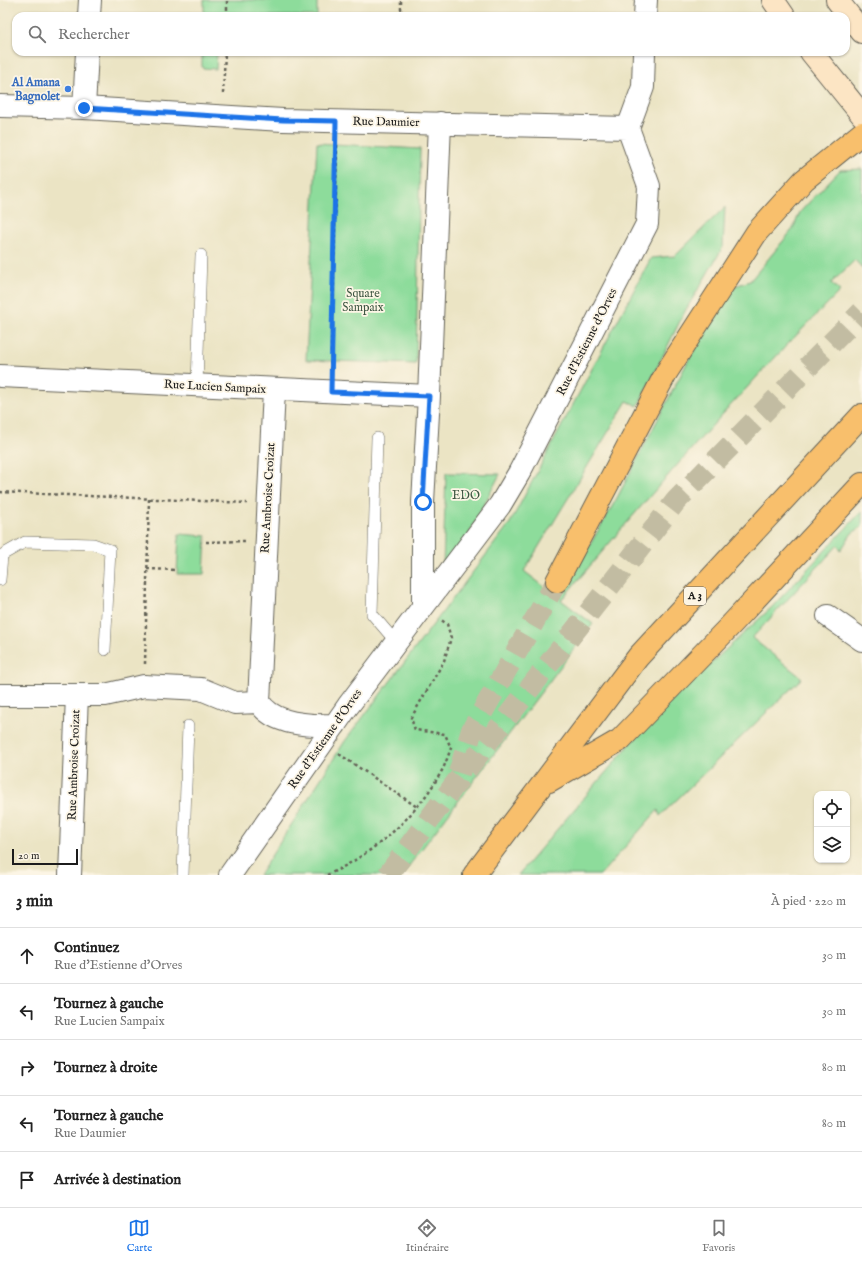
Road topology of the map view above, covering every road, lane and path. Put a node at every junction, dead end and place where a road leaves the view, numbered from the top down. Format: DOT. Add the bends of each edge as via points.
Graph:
graph roads {
  1 [pos="90,0"];
  2 [pos="227,0"];
  3 [pos="401,0"];
  4 [pos="646,0"];
  5 [pos="773,0"];
  6 [pos="837,0"];
  7 [pos="89,12"];
  8 [pos="227,12"];
  9 [pos="400,12"];
  10 [pos="645,12"];
  11 [pos="781,12"];
  12 [pos="846,12"];
  13 [pos="850,17"];
  14 [pos="862,32"];
  15 [pos="87,56"];
  16 [pos="225,56"];
  17 [pos="644,56"];
  18 [pos="814,56"];
  19 [pos="0,106"];
  20 [pos="84,108"];
  21 [pos="862,115"];
  22 [pos="222,116"];
  23 [pos="336,121"];
  24 [pos="440,123"];
  25 [pos="628,128"];
  26 [pos="862,133"];
  27 [pos="201,256"];
  28 [pos="0,376"];
  29 [pos="196,386"];
  30 [pos="274,390"];
  31 [pos="331,392"];
  32 [pos="429,396"];
  33 [pos="862,415"];
  34 [pos="377,438"];
  35 [pos="862,484"];
  36 [pos="0,492"];
  37 [pos="149,499"];
  38 [pos="268,504"];
  39 [pos="266,541"];
  40 [pos="206,542"];
  41 [pos="147,569"];
  42 [pos="177,570"];
  43 [pos="0,580"];
  44 [pos="557,581"];
  45 [pos="423,606"];
  46 [pos="828,616"];
  47 [pos="862,640"];
  48 [pos="396,642"];
  49 [pos="105,650"];
  50 [pos="144,686"];
  51 [pos="0,694"];
  52 [pos="77,695"];
  53 [pos="259,702"];
  54 [pos="335,725"];
  55 [pos="188,726"];
  56 [pos="323,743"];
  57 [pos="540,787"];
  58 [pos="417,807"];
  59 [pos="70,875"];
  60 [pos="183,875"];
  61 [pos="230,875"];
  62 [pos="327,875"];
  63 [pos="474,875"];
  1 -- 7 [label="street"];
  2 -- 8 [label="path"];
  3 -- 9 [label="path"];
  4 -- 10 [label="street"];
  5 -- 11 [label="main road"];
  6 -- 12 [label="main road"];
  13 -- 14 [label="main road"];
  15 -- 20 [label="street"];
  16 -- 22 [label="path"];
  17 -- 25 [label="street" via="644,87"];
  18 -- 21 [label="main road"];
  19 -- 20 [label="street, Rue Daumier"];
  20 -- 22 [label="street, Rue Daumier"];
  22 -- 23 [label="street, Rue Daumier"];
  23 -- 24 [label="street, Rue Daumier"];
  23 -- 31 [label="path"];
  24 -- 25 [label="street, Rue Daumier"];
  24 -- 32 [label="street"];
  25 -- 45 [label="street, Rue d'Estienne d'Orves" via="648,186 647,224 519,473 500,505"];
  26 -- 44 [label="highway" via="804,180 757,232 666,373"];
  27 -- 29 [label="lane"];
  28 -- 29 [label="street, Rue Lucien Sampaix"];
  29 -- 30 [label="street, Rue Lucien Sampaix"];
  30 -- 31 [label="street, Rue Lucien Sampaix"];
  30 -- 38 [label="street, Rue Ambroise Croizat"];
  31 -- 32 [label="street, Rue Lucien Sampaix"];
  32 -- 45 [label="street" via="423,502"];
  33 -- 57 [label="highway, A 3" via="638,657"];
  34 -- 48 [label="lane" via="372,614"];
  35 -- 57 [label="highway" via="620,740"];
  36 -- 37 [label="path"];
  37 -- 38 [label="path"];
  37 -- 41 [label="path"];
  38 -- 39 [label="street, Rue Ambroise Croizat"];
  39 -- 40 [label="path"];
  39 -- 53 [label="street, Rue Ambroise Croizat"];
  41 -- 42 [label="path"];
  41 -- 50 [label="path"];
  43 -- 49 [label="lane" via="2,554 25,542 93,544 110,550"];
  45 -- 48 [label="street, Rue d'Estienne d'Orves"];
  45 -- 58 [label="path" via="447,624 451,638 444,661 411,718 415,730 445,734 451,748 441,774"];
  46 -- 47 [label="street"];
  48 -- 54 [label="street, Rue d'Estienne d'Orves"];
  50 -- 52 [label="street, Rue Ambroise Croizat" via="105,695"];
  50 -- 53 [label="street, Rue Ambroise Croizat" via="201,689 235,703"];
  51 -- 52 [label="street"];
  52 -- 59 [label="street, Rue Ambroise Croizat"];
  53 -- 54 [label="street" via="264,712 286,720 310,726"];
  54 -- 56 [label="street, Rue d'Estienne d'Orves"];
  55 -- 60 [label="lane"];
  56 -- 58 [label="path"];
  56 -- 61 [label="street, Rue d'Estienne d'Orves"];
  57 -- 63 [label="highway, A 3"];
  58 -- 62 [label="path" via="389,836 349,865"];
}
